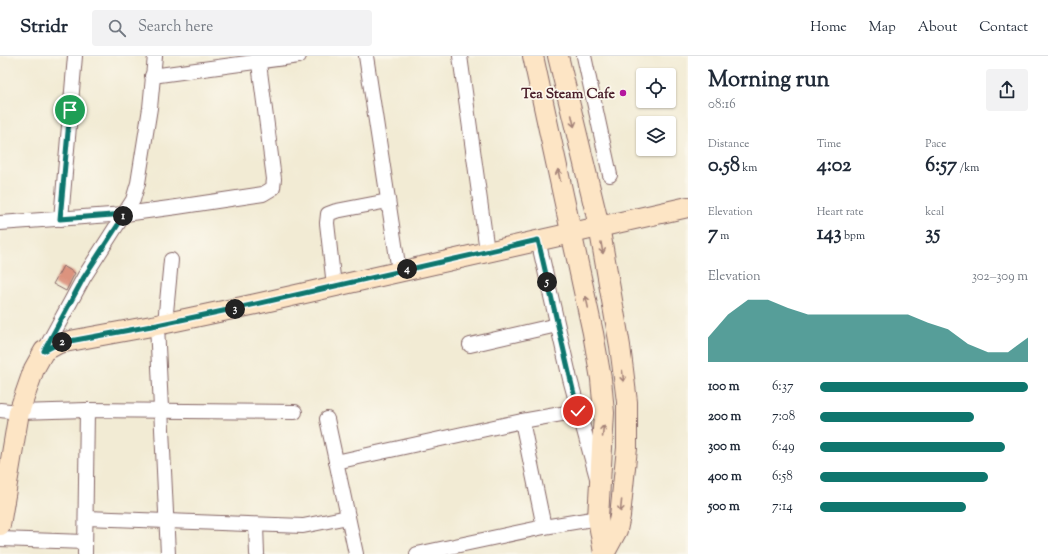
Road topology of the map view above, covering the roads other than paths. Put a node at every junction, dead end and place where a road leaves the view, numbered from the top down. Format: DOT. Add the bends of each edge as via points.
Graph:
graph roads {
  1 [pos="75,56"];
  2 [pos="155,56"];
  3 [pos="299,56"];
  4 [pos="366,56"];
  5 [pos="460,56"];
  6 [pos="533,56"];
  7 [pos="558,56"];
  8 [pos="584,56"];
  9 [pos="258,59"];
  10 [pos="152,76"];
  11 [pos="610,175"];
  12 [pos="388,201"];
  13 [pos="688,207"];
  14 [pos="125,214"];
  15 [pos="60,219"];
  16 [pos="0,223"];
  17 [pos="599,226"];
  18 [pos="571,232"];
  19 [pos="538,240"];
  20 [pos="487,252"];
  21 [pos="171,260"];
  22 [pos="399,271"];
  23 [pos="334,286"];
  24 [pos="161,324"];
  25 [pos="557,325"];
  26 [pos="470,344"];
  27 [pos="44,351"];
  28 [pos="87,410"];
  29 [pos="9,411"];
  30 [pos="161,411"];
  31 [pos="578,411"];
  32 [pos="295,412"];
  33 [pos="327,419"];
  34 [pos="522,421"];
  35 [pos="336,462"];
  36 [pos="599,488"];
  37 [pos="348,517"];
  38 [pos="86,518"];
  39 [pos="598,518"];
  40 [pos="166,521"];
  41 [pos="0,524"];
  42 [pos="256,525"];
  43 [pos="544,527"];
  44 [pos="0,539"];
  45 [pos="85,548"];
  46 [pos="168,554"];
  47 [pos="257,554"];
  48 [pos="356,554"];
  49 [pos="417,554"];
  50 [pos="604,554"];
  1 -- 15 [label="street"];
  2 -- 10 [label="street"];
  3 -- 9 [label="street"];
  4 -- 12 [label="street"];
  5 -- 20 [label="street"];
  18 -- 6 [label="street, one-way"];
  7 -- 17 [label="street, one-way"];
  8 -- 11 [label="street"];
  9 -- 10 [label="street"];
  9 -- 14 [label="street" via="274,179 273,188 263,194"];
  10 -- 14 [label="street" via="150,108 138,183"];
  12 -- 22 [label="street"];
  12 -- 23 [label="street" via="328,214"];
  13 -- 17 [label="street"];
  14 -- 15 [label="street"];
  14 -- 27 [label="street" via="84,277"];
  15 -- 16 [label="street"];
  17 -- 18 [label="street"];
  17 -- 50 [label="street, one-way" via="627,402 627,448 620,516 617,530"];
  18 -- 19 [label="street"];
  36 -- 18 [label="street, one-way" via="604,413 601,379"];
  19 -- 20 [label="street"];
  19 -- 25 [label="street"];
  20 -- 22 [label="street"];
  21 -- 24 [label="street"];
  22 -- 23 [label="street"];
  23 -- 24 [label="street"];
  24 -- 27 [label="street" via="59,343"];
  24 -- 30 [label="street"];
  25 -- 26 [label="street"];
  25 -- 31 [label="street"];
  27 -- 29 [label="street"];
  28 -- 29 [label="street"];
  28 -- 30 [label="street"];
  28 -- 38 [label="street"];
  29 -- 41 [label="street"];
  30 -- 32 [label="street"];
  30 -- 40 [label="street"];
  31 -- 34 [label="street"];
  31 -- 36 [label="street"];
  33 -- 35 [label="street"];
  34 -- 35 [label="street"];
  34 -- 43 [label="street"];
  35 -- 37 [label="street"];
  36 -- 39 [label="street"];
  37 -- 42 [label="street" via="303,526"];
  37 -- 48 [label="street"];
  38 -- 40 [label="street"];
  38 -- 45 [label="street"];
  39 -- 43 [label="street"];
  39 -- 50 [label="street"];
  40 -- 42 [label="street"];
  40 -- 46 [label="street"];
  42 -- 47 [label="street"];
  43 -- 49 [label="street"];
  44 -- 45 [label="street"];
}
